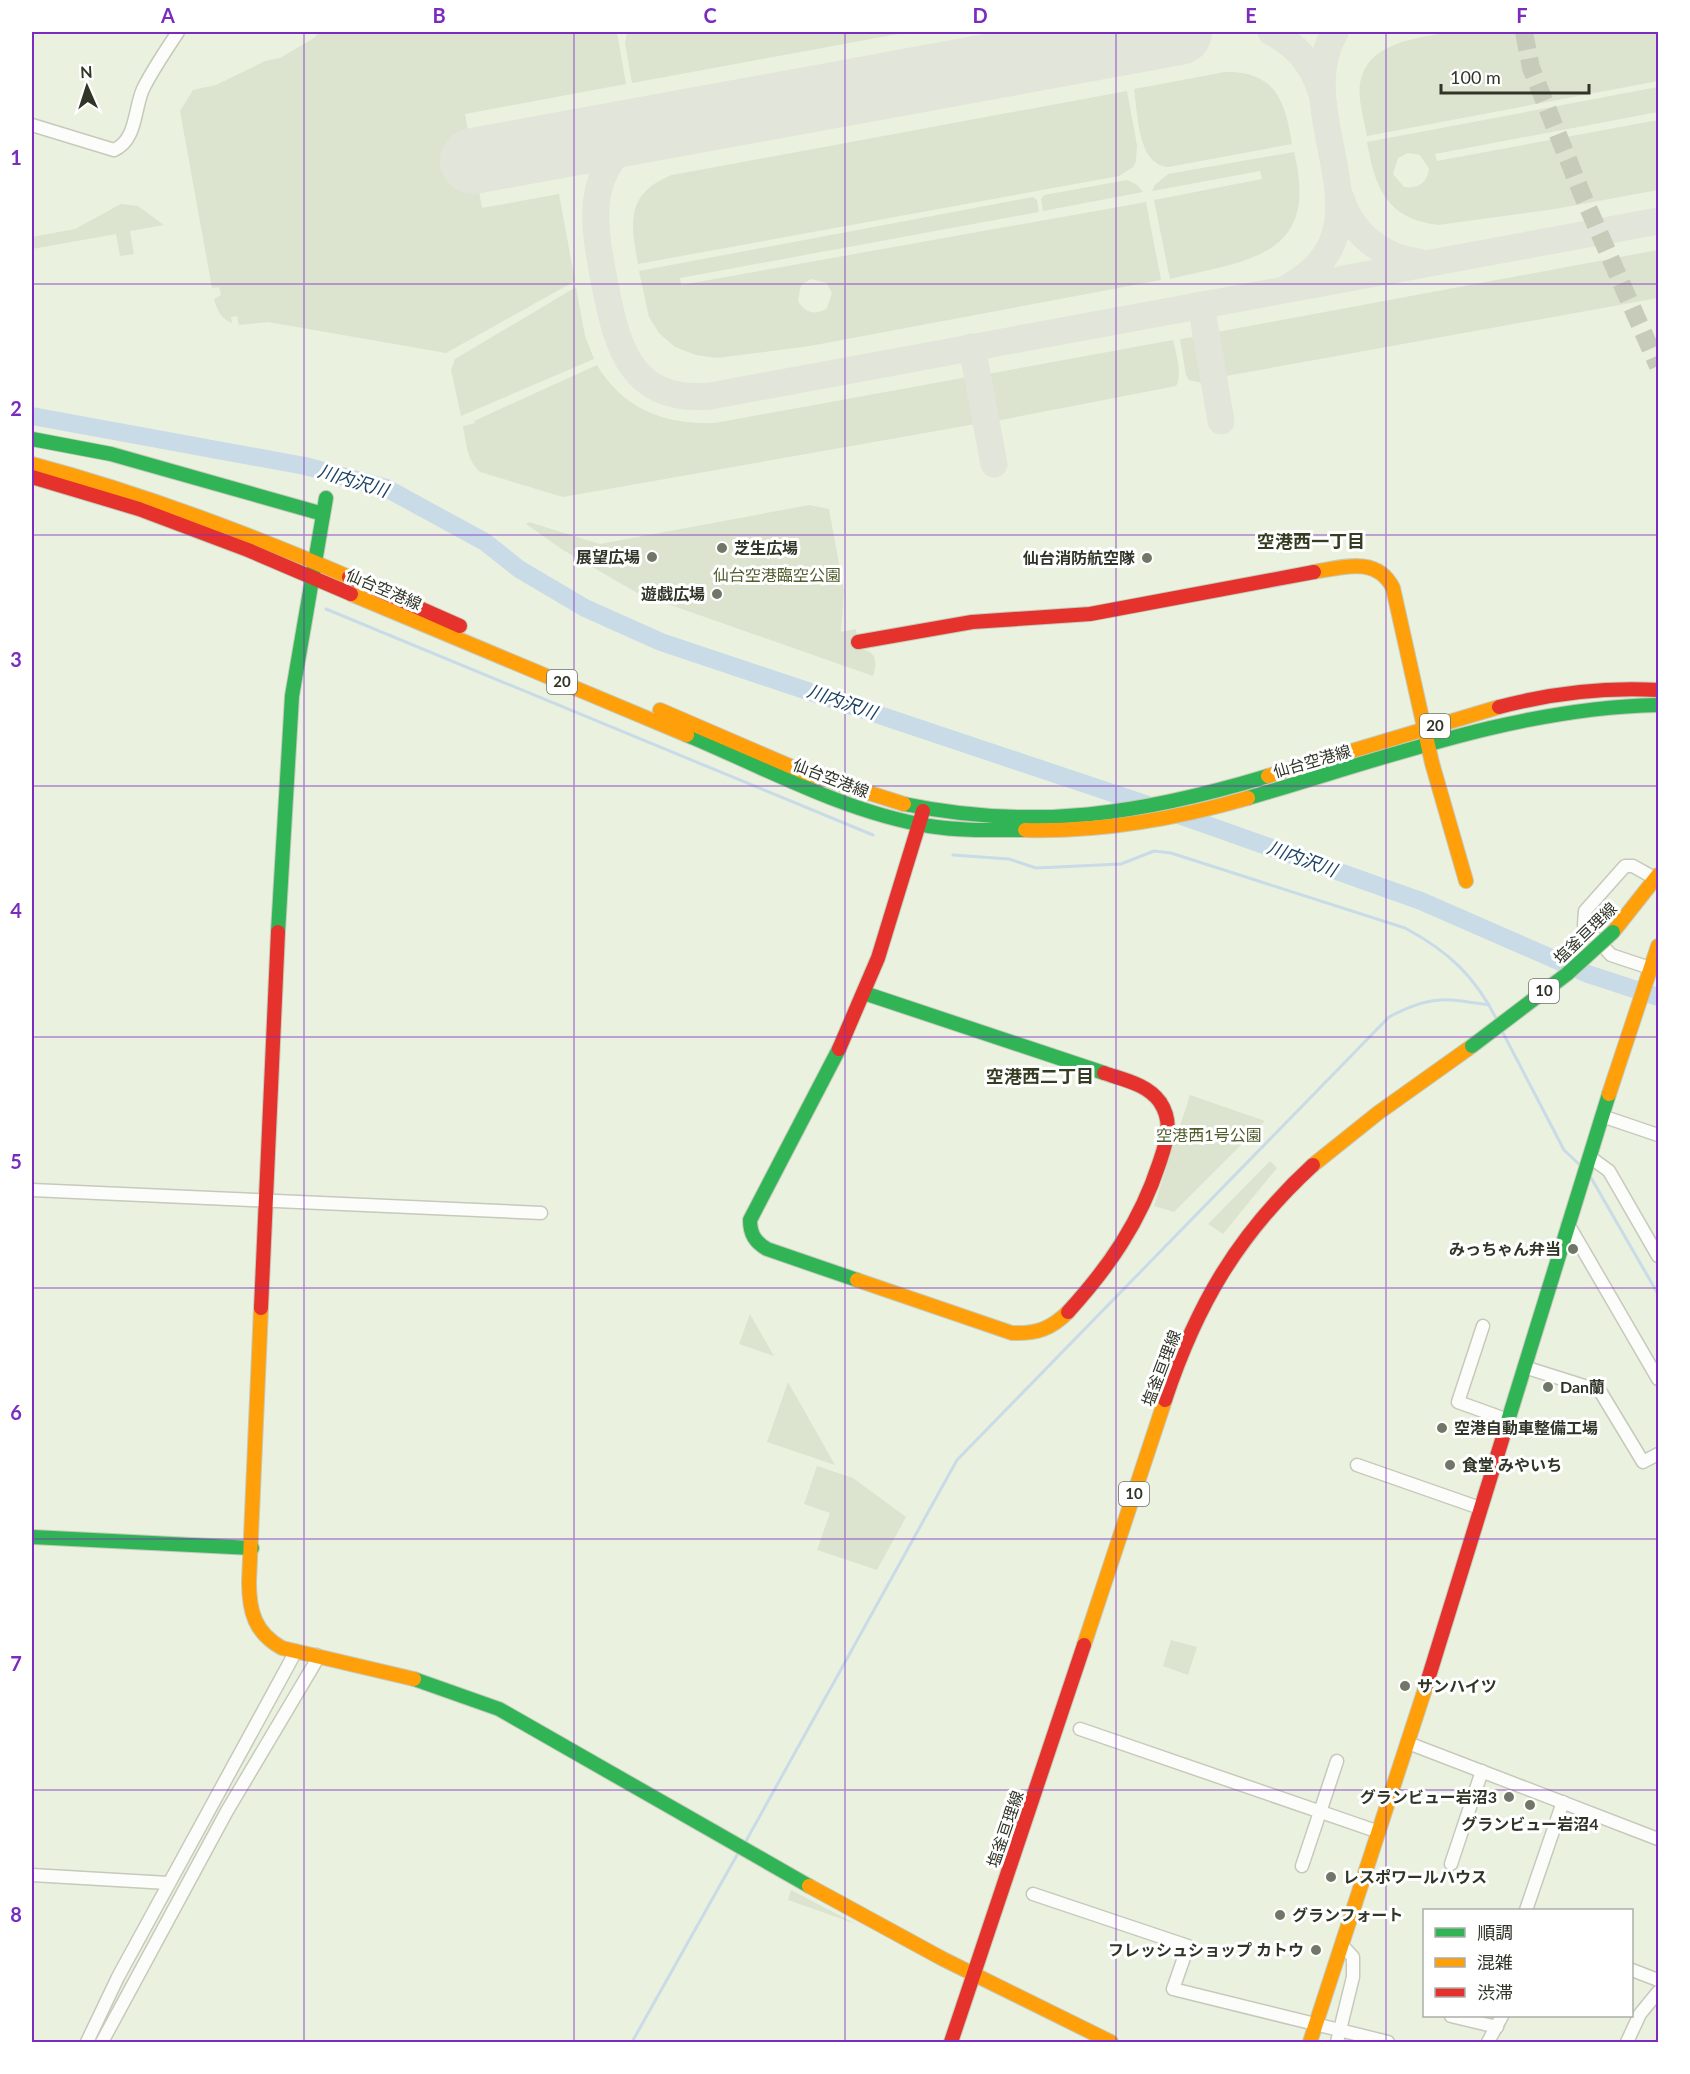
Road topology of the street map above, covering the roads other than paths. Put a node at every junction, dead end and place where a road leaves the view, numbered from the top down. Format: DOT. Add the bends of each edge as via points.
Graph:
graph roads {
  1 [pos="178,32"];
  2 [pos="32,125"];
  3 [pos="32,439"];
  4 [pos="32,464"];
  5 [pos="32,477"];
  6 [pos="326,498"];
  7 [pos="323,514"];
  8 [pos="316,562"];
  9 [pos="314,578"];
  10 [pos="858,642"];
  11 [pos="1659,690"];
  12 [pos="1659,705"];
  13 [pos="1424,729"];
  14 [pos="1428,744"];
  15 [pos="924,808"];
  16 [pos="919,824"];
  17 [pos="1466,881"];
  18 [pos="1655,885"];
  19 [pos="1659,946"];
  20 [pos="1650,968"];
  21 [pos="864,993"];
  22 [pos="1602,1116"];
  23 [pos="1659,1135"];
  24 [pos="1590,1158"];
  25 [pos="32,1190"];
  26 [pos="265,1200"];
  27 [pos="541,1213"];
  28 [pos="1568,1224"];
  29 [pos="1659,1256"];
  30 [pos="1483,1326"];
  31 [pos="1524,1367"];
  32 [pos="1659,1379"];
  33 [pos="1508,1420"];
  34 [pos="1659,1454"];
  35 [pos="1357,1465"];
  36 [pos="1480,1508"];
  37 [pos="32,1537"];
  38 [pos="252,1548"];
  39 [pos="296,1651"];
  40 [pos="317,1655"];
  41 [pos="1080,1729"];
  42 [pos="1408,1743"];
  43 [pos="1337,1761"];
  44 [pos="1482,1771"];
  45 [pos="1563,1802"];
  46 [pos="1320,1812"];
  47 [pos="1379,1832"];
  48 [pos="1659,1839"];
  49 [pos="1451,1864"];
  50 [pos="1302,1866"];
  51 [pos="32,1875"];
  52 [pos="168,1883"];
  53 [pos="1033,1894"];
  54 [pos="1527,1909"];
  55 [pos="1342,1945"];
  56 [pos="1633,1970"];
  57 [pos="974,1975"];
  58 [pos="1659,1980"];
  59 [pos="1659,1992"];
  60 [pos="1455,2017"];
  61 [pos="1502,2017"];
  62 [pos="1317,2024"];
  63 [pos="1497,2027"];
  64 [pos="1338,2037"];
  65 [pos="87,2043"];
  66 [pos="102,2043"];
  67 [pos="951,2043"];
  68 [pos="1111,2043"];
  69 [pos="1310,2043"];
  70 [pos="1388,2043"];
  71 [pos="1488,2043"];
  72 [pos="1627,2043"];
  1 -- 2 [label="street" via="143,90 122,147 114,150"];
  3 -- 7 [label="street" via="111,454"];
  4 -- 8 [label="street, 仙台空港線 / 20" via="183,510"];
  5 -- 9 [label="street, 仙台空港線 / 20" via="139,509"];
  6 -- 7 [label="street"];
  7 -- 8 [label="street"];
  8 -- 9 [label="street"];
  8 -- 15 [label="street, 仙台空港線 / 20" via="811,773"];
  9 -- 16 [label="street, 仙台空港線 / 20" via="800,786 852,806"];
  9 -- 26 [label="street" via="292,696"];
  10 -- 13 [label="street" via="972,622 1090,614 1344,567 1369,566 1384,573 1393,588"];
  11 -- 13 [label="street, 仙台空港線 / 20" via="1602,689 1565,694"];
  12 -- 14 [label="street, 仙台空港線 / 20" via="1623,704 1573,710"];
  13 -- 14 [label="street"];
  13 -- 15 [label="street, 仙台空港線 / 20" via="1139,809 1077,816 982,815"];
  14 -- 16 [label="street, 仙台空港線 / 20" via="1237,799 1102,828 965,830"];
  14 -- 17 [label="street"];
  15 -- 16 [label="street"];
  16 -- 21 [label="street"];
  18 -- 20 [label="street" via="1633,866 1625,866 1583,918 1584,925 1611,955"];
  18 -- 57 [label="street, 塩釜亘理線 / 10, bridge" via="1613,932 1567,974 1302,1175 1240,1244 1209,1295 1168,1390"];
  19 -- 20 [label="street"];
  20 -- 22 [label="street"];
  21 -- 21 [label="street" via="850,1028 750,1220 751,1235 757,1244 772,1251 1012,1333 1046,1331 1107,1269 1136,1228 1169,1133 1162,1102 1144,1087"];
  22 -- 23 [label="street"];
  22 -- 24 [label="street"];
  24 -- 28 [label="street"];
  24 -- 29 [label="street" via="1609,1171"];
  25 -- 26 [label="street"];
  26 -- 27 [label="street"];
  26 -- 38 [label="street"];
  28 -- 31 [label="street"];
  28 -- 32 [label="street"];
  30 -- 33 [label="street" via="1458,1402"];
  31 -- 33 [label="street"];
  31 -- 34 [label="street" via="1600,1391 1643,1462"];
  33 -- 36 [label="street"];
  35 -- 36 [label="street"];
  36 -- 42 [label="street"];
  37 -- 38 [label="street"];
  38 -- 39 [label="street" via="248,1601 253,1621 270,1642"];
  39 -- 40 [label="street"];
  39 -- 52 [label="street"];
  40 -- 57 [label="street" via="403,1675 499,1709 748,1852"];
  40 -- 66 [label="street" via="227,1810"];
  41 -- 46 [label="street"];
  42 -- 44 [label="street"];
  42 -- 47 [label="street"];
  43 -- 46 [label="street"];
  44 -- 45 [label="street"];
  44 -- 49 [label="street"];
  45 -- 48 [label="street"];
  45 -- 54 [label="street"];
  46 -- 47 [label="street"];
  46 -- 50 [label="street"];
  47 -- 55 [label="street"];
  51 -- 52 [label="street"];
  52 -- 65 [label="street"];
  53 -- 62 [label="street" via="1188,1946 1173,1989"];
  55 -- 62 [label="street"];
  55 -- 64 [label="street" via="1353,1957 1353,1977"];
  56 -- 58 [label="street"];
  57 -- 67 [label="street, 塩釜亘理線 / 10"];
  57 -- 68 [label="street"];
  59 -- 72 [label="street" via="1640,2014"];
  60 -- 63 [label="street"];
  61 -- 63 [label="street"];
  62 -- 64 [label="street"];
  62 -- 69 [label="street"];
  63 -- 71 [label="street"];
  64 -- 70 [label="street"];
}
